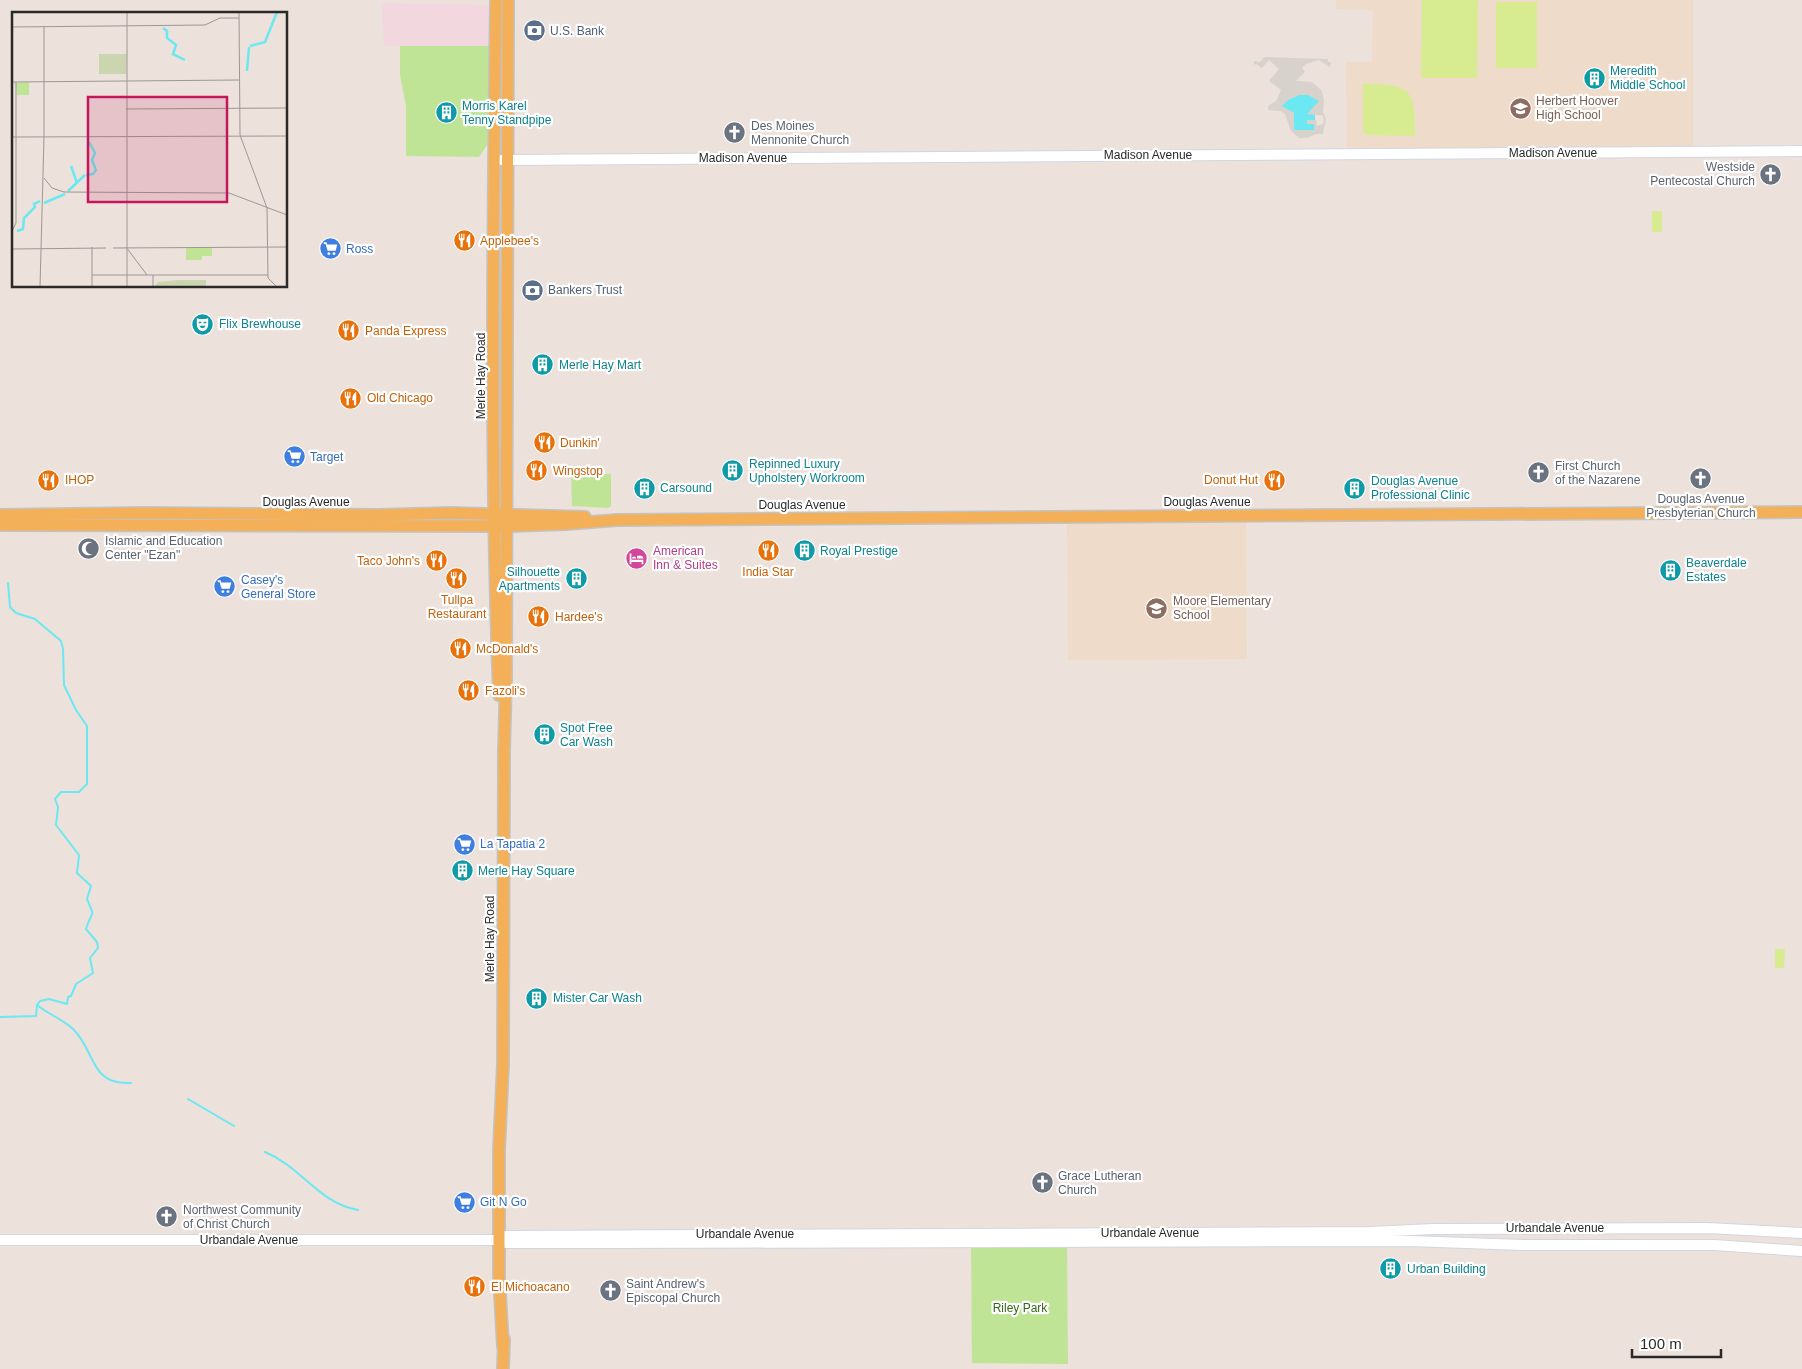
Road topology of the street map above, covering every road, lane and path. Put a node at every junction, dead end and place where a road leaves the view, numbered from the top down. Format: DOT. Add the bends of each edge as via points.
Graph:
graph roads {
  1 [pos="496,0"];
  2 [pos="508,0"];
  3 [pos="1802,151"];
  4 [pos="506,159"];
  5 [pos="494,162"];
  6 [pos="1802,512"];
  7 [pos="0,515"];
  8 [pos="501,520"];
  9 [pos="0,525"];
  10 [pos="1802,1233"];
  11 [pos="504,1239"];
  12 [pos="0,1240"];
  13 [pos="1802,1251"];
  14 [pos="503,1369"];
  1 -- 5 [label="main road, Merle Hay Road"];
  2 -- 4 [label="main road, Merle Hay Road"];
  3 -- 4 [label="street, Madison Avenue"];
  4 -- 5 [label="street, Madison Avenue"];
  4 -- 8 [label="main road, Merle Hay Road"];
  5 -- 8 [label="main road, Merle Hay Road"];
  6 -- 8 [label="main road, Douglas Avenue"];
  7 -- 8 [label="main road, Douglas Avenue" via="136,513"];
  8 -- 9 [label="main road, Douglas Avenue"];
  8 -- 11 [label="main road, Merle Hay Road" via="506,692 503,1065 499,1114"];
  10 -- 11 [label="street, Urbandale Avenue" via="1707,1228 1466,1228 1370,1232"];
  11 -- 12 [label="street, Urbandale Avenue"];
  11 -- 13 [label="street, Urbandale Avenue" via="1417,1241 1714,1245"];
  11 -- 14 [label="main road, Merle Hay Road"];
}
